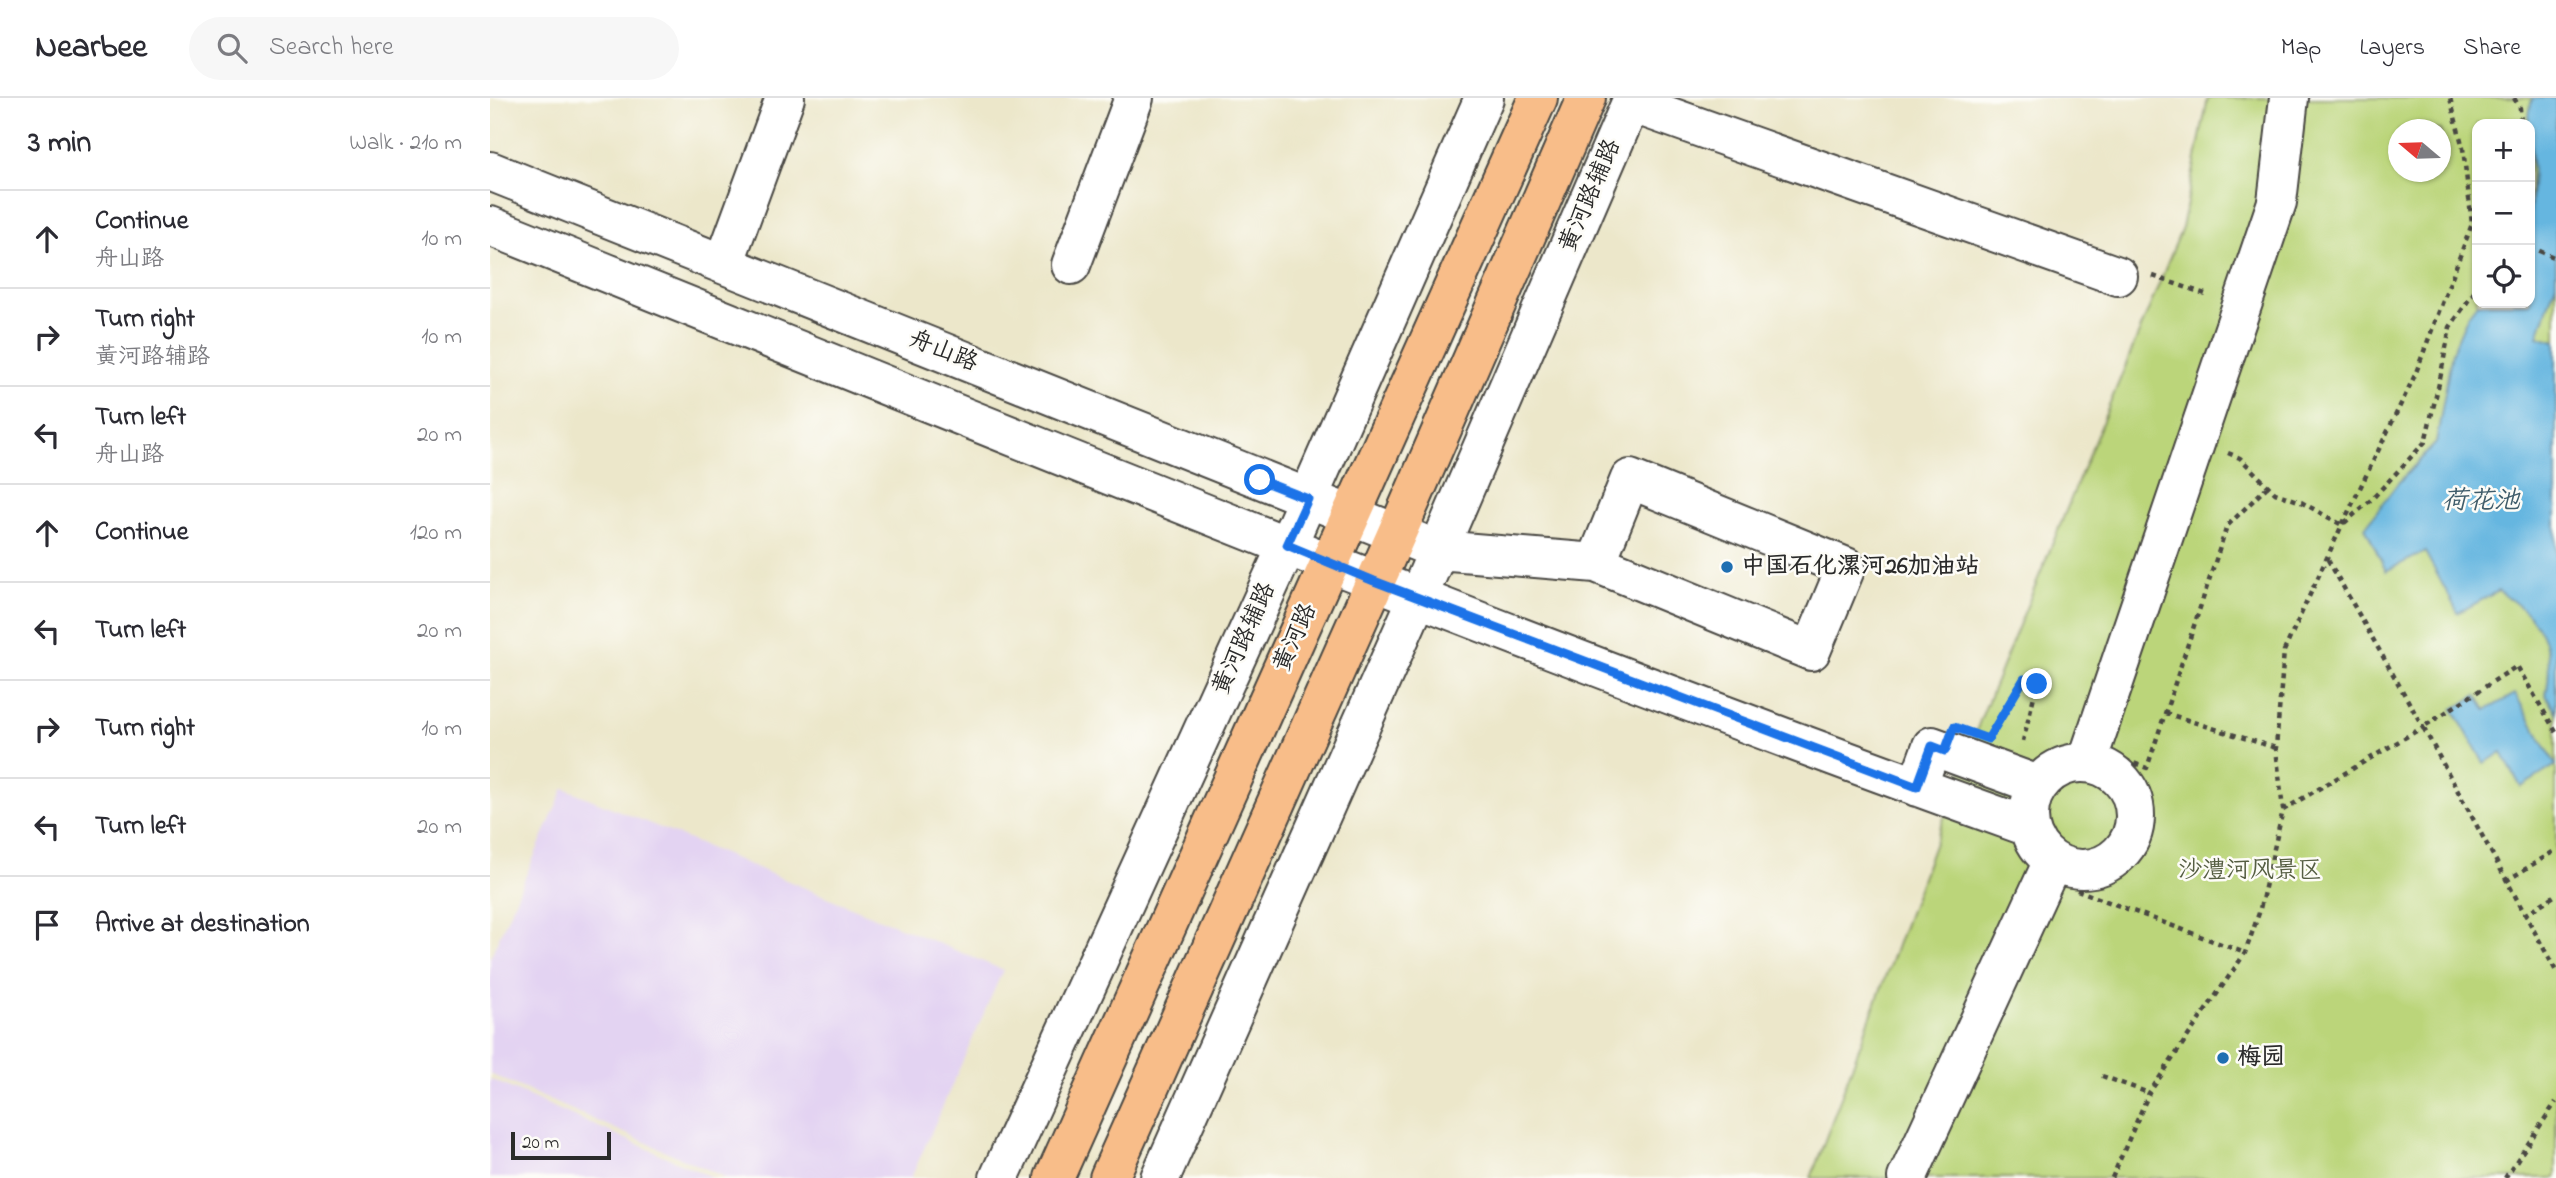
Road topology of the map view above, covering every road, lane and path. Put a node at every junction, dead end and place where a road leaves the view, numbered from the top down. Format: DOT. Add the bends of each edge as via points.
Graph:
graph roads {
  1 [pos="785,98"];
  2 [pos="1134,98"];
  3 [pos="1484,98"];
  4 [pos="1538,98"];
  5 [pos="1586,98"];
  6 [pos="2289,98"];
  7 [pos="2450,98"];
  8 [pos="2514,98"];
  9 [pos="1632,100"];
  10 [pos="2521,119"];
  11 [pos="490,171"];
  12 [pos="2472,211"];
  13 [pos="490,226"];
  14 [pos="2472,230"];
  15 [pos="2535,249"];
  16 [pos="2556,258"];
  17 [pos="724,264"];
  18 [pos="1072,265"];
  19 [pos="2118,276"];
  20 [pos="2472,295"];
  21 [pos="2242,306"];
  22 [pos="2197,441"];
  23 [pos="2267,487"];
  24 [pos="1308,499"];
  25 [pos="1351,515"];
  26 [pos="2342,525"];
  27 [pos="1396,535"];
  28 [pos="1287,545"];
  29 [pos="1438,550"];
  30 [pos="2328,559"];
  31 [pos="1329,563"];
  32 [pos="1596,563"];
  33 [pos="1374,581"];
  34 [pos="1418,597"];
  35 [pos="2165,713"];
  36 [pos="2423,727"];
  37 [pos="2556,732"];
  38 [pos="1988,739"];
  39 [pos="2276,748"];
  40 [pos="2089,755"];
  41 [pos="2026,781"];
  42 [pos="1917,787"];
  43 [pos="2283,810"];
  44 [pos="2029,827"];
  45 [pos="2556,850"];
  46 [pos="2061,865"];
  47 [pos="2506,881"];
  48 [pos="2556,895"];
  49 [pos="2524,915"];
  50 [pos="2245,953"];
  51 [pos="2556,971"];
  52 [pos="2102,1076"];
  53 [pos="2149,1093"];
  54 [pos="2556,1102"];
  55 [pos="999,1178"];
  56 [pos="1054,1178"];
  57 [pos="1109,1178"];
  58 [pos="1160,1178"];
  59 [pos="1907,1178"];
  60 [pos="2112,1178"];
  61 [pos="2505,1178"];
  1 -- 17 [label="street"];
  2 -- 18 [label="street"];
  3 -- 24 [label="street, 黄河路辅路"];
  4 -- 25 [label="main road, 黄河路"];
  5 -- 27 [label="main road, 黄河路"];
  6 -- 21 [label="street" via="2277,202"];
  7 -- 12 [label="path"];
  8 -- 10 [label="path"];
  9 -- 19 [label="street"];
  9 -- 29 [label="street, 黄河路辅路"];
  11 -- 17 [label="street, 舟山路"];
  13 -- 28 [label="street"];
  14 -- 26 [label="path" via="2416,374"];
  15 -- 16 [label="path"];
  17 -- 24 [label="street, 舟山路"];
  19 -- 21 [label="path" via="2122,266"];
  20 -- 26 [label="path" via="2450,327 2425,442"];
  21 -- 22 [label="street"];
  22 -- 23 [label="path" via="2240,458"];
  22 -- 40 [label="street"];
  23 -- 26 [label="path"];
  23 -- 35 [label="path" via="2227,526"];
  24 -- 25 [label="street, 舟山路"];
  24 -- 28 [label="street, 黄河路辅路"];
  25 -- 27 [label="street, 舟山路"];
  25 -- 31 [label="main road, 黄河路"];
  26 -- 30 [label="path"];
  27 -- 29 [label="street, 舟山路"];
  27 -- 33 [label="main road, 黄河路"];
  28 -- 31 [label="street"];
  28 -- 55 [label="street, 黄河路辅路"];
  29 -- 32 [label="street, 舟山路"];
  29 -- 34 [label="street, 黄河路辅路"];
  30 -- 36 [label="path"];
  30 -- 39 [label="path" via="2284,651"];
  31 -- 33 [label="street"];
  31 -- 56 [label="main road, 黄河路"];
  32 -- 32 [label="street, 舟山路" via="1811,652 1846,567 1630,479"];
  33 -- 34 [label="street"];
  33 -- 57 [label="main road, 黄河路"];
  34 -- 42 [label="street"];
  34 -- 58 [label="street, 黄河路辅路"];
  35 -- 39 [label="path"];
  35 -- 40 [label="path" via="2147,768"];
  36 -- 37 [label="path" via="2517,666"];
  36 -- 43 [label="path"];
  36 -- 47 [label="path"];
  38 -- 41 [label="path" via="2024,679 2037,684"];
  39 -- 43 [label="path"];
  40 -- 41 [label="street"];
  40 -- 46 [label="street" via="2119,776 2129,790 2135,825 2123,848 2103,865 2086,869"];
  41 -- 42 [label="street" via="1932,746"];
  41 -- 44 [label="street" via="2031,799"];
  42 -- 44 [label="street"];
  43 -- 50 [label="path"];
  44 -- 46 [label="street" via="2042,852"];
  45 -- 47 [label="path"];
  46 -- 50 [label="path" via="2072,888"];
  46 -- 59 [label="street"];
  47 -- 49 [label="path"];
  48 -- 49 [label="path"];
  49 -- 51 [label="path"];
  50 -- 53 [label="path"];
  52 -- 53 [label="path"];
  53 -- 60 [label="path"];
  54 -- 61 [label="path"];
}
